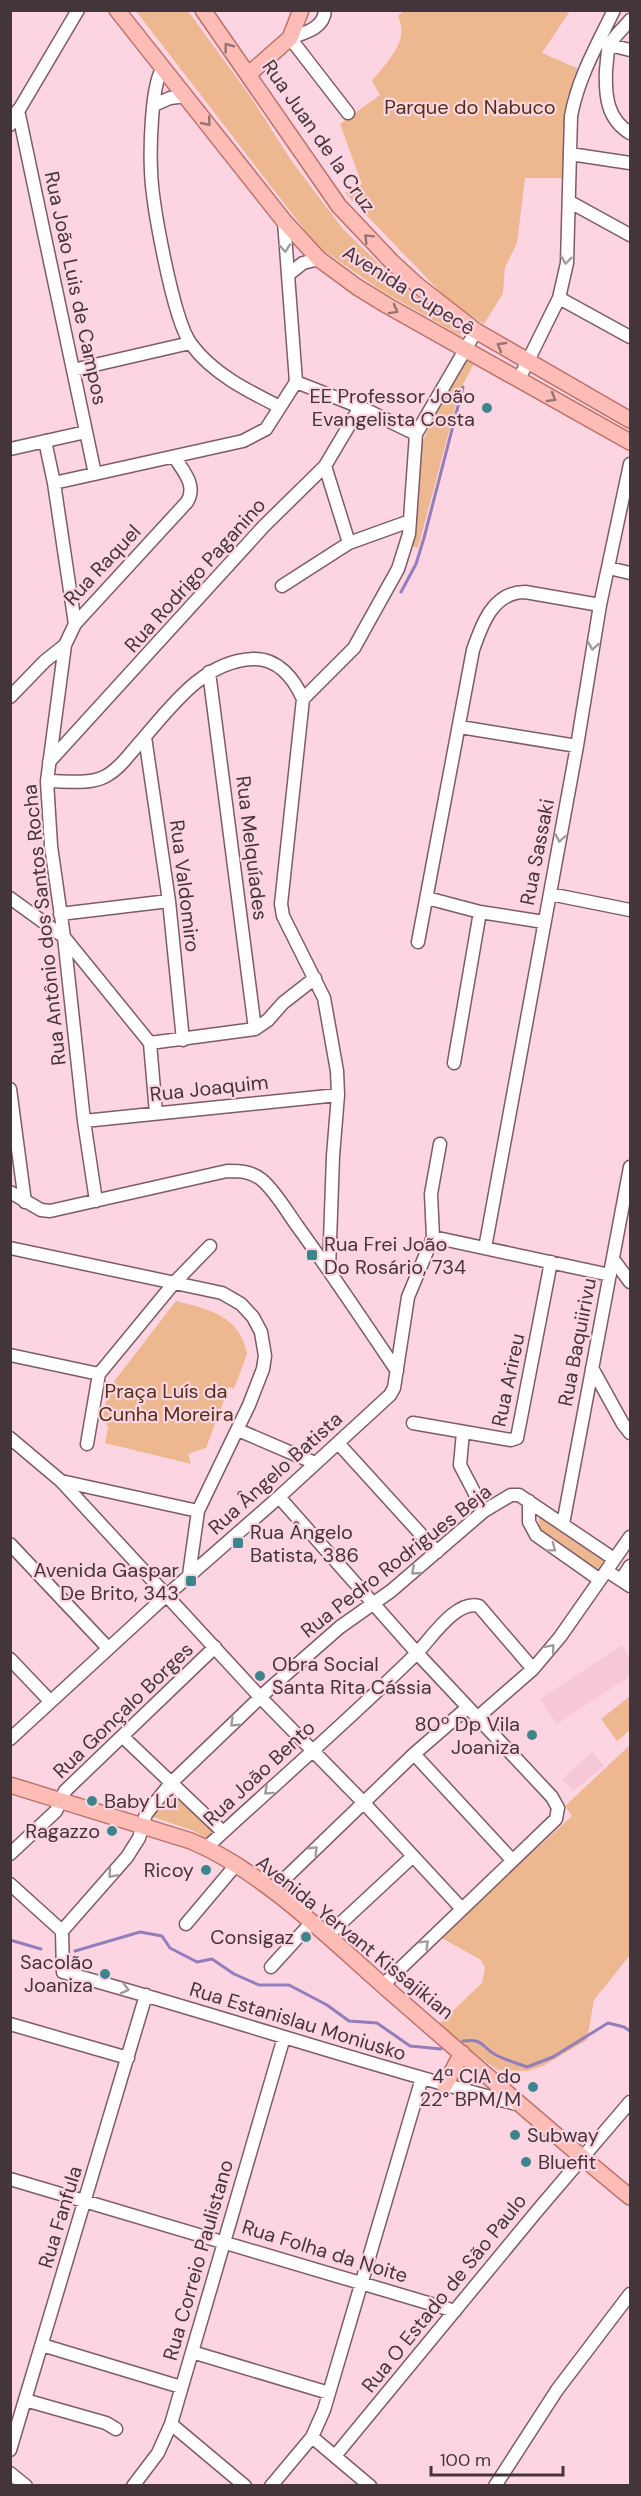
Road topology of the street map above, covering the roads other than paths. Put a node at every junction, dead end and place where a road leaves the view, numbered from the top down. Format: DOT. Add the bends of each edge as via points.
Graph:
graph roads {
  1 [pos="78,10"];
  2 [pos="117,10"];
  3 [pos="203,10"];
  4 [pos="301,10"];
  5 [pos="325,10"];
  6 [pos="614,10"];
  7 [pos="630,20"];
  8 [pos="290,38"];
  9 [pos="604,43"];
  10 [pos="630,50"];
  11 [pos="163,68"];
  12 [pos="249,74"];
  13 [pos="186,96"];
  14 [pos="154,105"];
  15 [pos="18,110"];
  16 [pos="348,113"];
  17 [pos="10,125"];
  18 [pos="630,134"];
  19 [pos="570,154"];
  20 [pos="630,163"];
  21 [pos="570,202"];
  22 [pos="284,221"];
  23 [pos="630,235"];
  24 [pos="319,259"];
  25 [pos="289,274"];
  26 [pos="559,298"];
  27 [pos="476,331"];
  28 [pos="630,337"];
  29 [pos="190,343"];
  30 [pos="465,349"];
  31 [pos="526,360"];
  32 [pos="73,370"];
  33 [pos="519,379"];
  34 [pos="296,382"];
  35 [pos="360,406"];
  36 [pos="280,407"];
  37 [pos="630,420"];
  38 [pos="86,432"];
  39 [pos="416,434"];
  40 [pos="45,441"];
  41 [pos="630,442"];
  42 [pos="10,449"];
  43 [pos="175,458"];
  44 [pos="630,464"];
  45 [pos="325,466"];
  46 [pos="95,474"];
  47 [pos="54,483"];
  48 [pos="410,521"];
  49 [pos="349,543"];
  50 [pos="609,568"];
  51 [pos="630,573"];
  52 [pos="282,586"];
  53 [pos="600,605"];
  54 [pos="75,624"];
  55 [pos="64,645"];
  56 [pos="209,672"];
  57 [pos="12,694"];
  58 [pos="303,699"];
  59 [pos="460,727"];
  60 [pos="145,737"];
  61 [pos="577,746"];
  62 [pos="49,762"];
  63 [pos="47,781"];
  64 [pos="550,894"];
  65 [pos="10,898"];
  66 [pos="427,898"];
  67 [pos="169,901"];
  68 [pos="630,910"];
  69 [pos="480,912"];
  70 [pos="60,914"];
  71 [pos="544,922"];
  72 [pos="64,937"];
  73 [pos="418,942"];
  74 [pos="90,968"];
  75 [pos="69,978"];
  76 [pos="315,978"];
  77 [pos="255,1029"];
  78 [pos="183,1040"];
  79 [pos="150,1043"];
  80 [pos="454,1063"];
  81 [pos="10,1089"];
  82 [pos="338,1095"];
  83 [pos="156,1113"];
  84 [pos="84,1120"];
  85 [pos="440,1144"];
  86 [pos="630,1167"];
  87 [pos="10,1192"];
  88 [pos="96,1201"];
  89 [pos="25,1202"];
  90 [pos="433,1237"];
  91 [pos="210,1246"];
  92 [pos="10,1248"];
  93 [pos="485,1248"];
  94 [pos="613,1259"];
  95 [pos="551,1262"];
  96 [pos="329,1269"];
  97 [pos="610,1275"];
  98 [pos="630,1282"];
  99 [pos="174,1283"];
  100 [pos="11,1358"];
  101 [pos="592,1368"];
  102 [pos="397,1371"];
  103 [pos="99,1374"];
  104 [pos="413,1423"];
  105 [pos="238,1430"];
  106 [pos="463,1432"];
  107 [pos="630,1433"];
  108 [pos="10,1438"];
  109 [pos="338,1443"];
  110 [pos="87,1444"];
  111 [pos="315,1463"];
  112 [pos="61,1481"];
  113 [pos="279,1497"];
  114 [pos="529,1501"];
  115 [pos="198,1511"];
  116 [pos="484,1511"];
  117 [pos="563,1524"];
  118 [pos="630,1536"];
  119 [pos="10,1544"];
  120 [pos="437,1552"];
  121 [pos="614,1559"];
  122 [pos="630,1566"];
  123 [pos="189,1575"];
  124 [pos="603,1575"];
  125 [pos="626,1583"];
  126 [pos="166,1595"];
  127 [pos="373,1603"];
  128 [pos="215,1647"];
  129 [pos="108,1648"];
  130 [pos="417,1653"];
  131 [pos="10,1659"];
  132 [pos="533,1669"];
  133 [pos="261,1698"];
  134 [pos="50,1701"];
  135 [pos="467,1708"];
  136 [pos="478,1717"];
  137 [pos="123,1737"];
  138 [pos="10,1739"];
  139 [pos="312,1751"];
  140 [pos="414,1754"];
  141 [pos="171,1784"];
  142 [pos="10,1785"];
  143 [pos="61,1802"];
  144 [pos="363,1802"];
  145 [pos="143,1825"];
  146 [pos="223,1832"];
  147 [pos="206,1848"];
  148 [pos="10,1854"];
  149 [pos="412,1857"];
  150 [pos="512,1860"];
  151 [pos="235,1866"];
  152 [pos="10,1884"];
  153 [pos="272,1891"];
  154 [pos="462,1909"];
  155 [pos="310,1923"];
  156 [pos="186,1924"];
  157 [pos="62,1931"];
  158 [pos="327,1936"];
  159 [pos="271,1967"];
  160 [pos="383,1985"];
  161 [pos="146,1995"];
  162 [pos="10,2024"];
  163 [pos="284,2037"];
  164 [pos="462,2053"];
  165 [pos="128,2058"];
  166 [pos="422,2078"];
  167 [pos="445,2085"];
  168 [pos="630,2103"];
  169 [pos="522,2106"];
  170 [pos="584,2158"];
  171 [pos="10,2179"];
  172 [pos="630,2197"];
  173 [pos="85,2200"];
  174 [pos="224,2241"];
  175 [pos="362,2282"];
  176 [pos="630,2294"];
  177 [pos="455,2311"];
  178 [pos="42,2345"];
  179 [pos="192,2352"];
  180 [pos="182,2387"];
  181 [pos="329,2393"];
  182 [pos="25,2400"];
  183 [pos="171,2424"];
  184 [pos="116,2429"];
  185 [pos="312,2437"];
  186 [pos="10,2450"];
  187 [pos="335,2456"];
  188 [pos="10,2473"];
  189 [pos="26,2486"];
  190 [pos="133,2486"];
  191 [pos="245,2486"];
  192 [pos="271,2486"];
  193 [pos="370,2486"];
  194 [pos="495,2486"];
  1 -- 15 [label="street"];
  2 -- 11 [label="main road, Avenida Cupecê"];
  12 -- 3 [label="main road, Rua Juan de la Cruz, one-way"];
  4 -- 8 [label="main road"];
  5 -- 8 [label="street" via="320,25"];
  6 -- 9 [label="street"];
  7 -- 9 [label="street"];
  8 -- 12 [label="main road"];
  8 -- 16 [label="street"];
  9 -- 10 [label="street"];
  9 -- 18 [label="street" via="608,104 617,123"];
  9 -- 19 [label="street" via="575,97"];
  11 -- 13 [label="main road, Avenida Cupecê"];
  11 -- 14 [label="street"];
  27 -- 12 [label="main road, Rua Juan de la Cruz, one-way" via="417,285 361,232"];
  13 -- 14 [label="street"];
  13 -- 22 [label="main road, Avenida Cupecê, one-way"];
  14 -- 29 [label="street" via="150,150 155,201 172,292"];
  15 -- 17 [label="street"];
  15 -- 32 [label="street, Rua João Luis de Campos"];
  19 -- 20 [label="street"];
  19 -- 21 [label="street"];
  21 -- 23 [label="street"];
  21 -- 26 [label="street, one-way" via="567,263"];
  22 -- 24 [label="main road, Avenida Cupecê"];
  22 -- 25 [label="street, one-way"];
  24 -- 25 [label="street" via="303,263"];
  24 -- 30 [label="main road, Avenida Cupecê, one-way" via="357,287"];
  25 -- 34 [label="street"];
  26 -- 28 [label="street"];
  26 -- 31 [label="street"];
  27 -- 30 [label="street"];
  31 -- 27 [label="main road, Rua Juan de la Cruz, one-way"];
  29 -- 32 [label="street"];
  29 -- 36 [label="street" via="228,378"];
  30 -- 33 [label="main road, Avenida Cupecê"];
  30 -- 39 [label="street"];
  31 -- 33 [label="street"];
  31 -- 37 [label="main road"];
  32 -- 38 [label="street, Rua João Luis de Campos"];
  33 -- 41 [label="main road, Avenida Cupecê, one-way"];
  34 -- 35 [label="street"];
  34 -- 36 [label="street"];
  35 -- 39 [label="street"];
  35 -- 45 [label="street, Rua Rodrigo Paganino"];
  36 -- 43 [label="street" via="266,429 252,438"];
  38 -- 40 [label="street"];
  38 -- 46 [label="street, Rua João Luis de Campos"];
  39 -- 48 [label="street"];
  40 -- 42 [label="street"];
  40 -- 47 [label="street"];
  43 -- 46 [label="street"];
  43 -- 54 [label="street, Rua Raquel" via="191,485 187,502"];
  44 -- 50 [label="street, Rua Sassaki"];
  45 -- 49 [label="street"];
  45 -- 62 [label="street, Rua Rodrigo Paganino" via="264,526"];
  46 -- 47 [label="street"];
  47 -- 54 [label="street"];
  48 -- 49 [label="street"];
  48 -- 58 [label="street" via="398,569 358,640"];
  49 -- 52 [label="street"];
  50 -- 51 [label="street"];
  50 -- 53 [label="street, Rua Sassaki"];
  53 -- 59 [label="street" via="525,592 501,599 481,627 473,650"];
  53 -- 61 [label="street, Rua Sassaki, one-way"];
  54 -- 55 [label="street, Rua Raquel"];
  55 -- 57 [label="street, Rua Raquel"];
  55 -- 62 [label="street, Rua Antônio dos Santos Rocha"];
  56 -- 58 [label="street" via="234,660 269,661 292,678"];
  56 -- 60 [label="street"];
  56 -- 77 [label="street, Rua Melquíades"];
  58 -- 76 [label="street" via="281,904"];
  59 -- 61 [label="street"];
  59 -- 66 [label="street"];
  60 -- 63 [label="street" via="106,776 84,781"];
  60 -- 67 [label="street, Rua Valdomiro"];
  61 -- 64 [label="street, Rua Sassaki, one-way"];
  62 -- 63 [label="street, Rua Antônio dos Santos Rocha"];
  63 -- 70 [label="street, Rua Antônio dos Santos Rocha"];
  64 -- 68 [label="street"];
  64 -- 71 [label="street, Rua Sassaki"];
  65 -- 72 [label="street"];
  66 -- 69 [label="street"];
  66 -- 73 [label="street"];
  67 -- 70 [label="street"];
  67 -- 78 [label="street, Rua Valdomiro"];
  69 -- 71 [label="street"];
  69 -- 80 [label="street"];
  70 -- 72 [label="street, Rua Antônio dos Santos Rocha"];
  71 -- 93 [label="street, Rua Sassaki"];
  72 -- 74 [label="street"];
  72 -- 75 [label="street, Rua Antônio dos Santos Rocha"];
  74 -- 75 [label="street"];
  74 -- 79 [label="street"];
  75 -- 84 [label="street, Rua Antônio dos Santos Rocha"];
  76 -- 77 [label="street"];
  76 -- 82 [label="street" via="328,1008"];
  77 -- 78 [label="street"];
  78 -- 79 [label="street"];
  79 -- 83 [label="street"];
  81 -- 89 [label="street"];
  82 -- 83 [label="street, Rua Joaquim"];
  82 -- 96 [label="street"];
  83 -- 84 [label="street, Rua Joaquim"];
  84 -- 88 [label="street, Rua Antônio dos Santos Rocha"];
  85 -- 90 [label="street" via="430,1194"];
  86 -- 94 [label="street, Rua Baquiirivu"];
  87 -- 89 [label="street"];
  88 -- 89 [label="street" via="50,1211"];
  88 -- 96 [label="street" via="227,1171 248,1173 263,1181"];
  90 -- 93 [label="street"];
  90 -- 102 [label="street, Rua Ângelo Batista" via="408,1297"];
  91 -- 99 [label="street"];
  92 -- 99 [label="street"];
  93 -- 95 [label="street"];
  94 -- 97 [label="street, Rua Baquiirivu"];
  94 -- 98 [label="street"];
  95 -- 97 [label="street"];
  95 -- 106 [label="street, Rua Arireu" via="519,1435 511,1440"];
  96 -- 102 [label="street"];
  97 -- 101 [label="street, Rua Baquiirivu"];
  99 -- 103 [label="street"];
  99 -- 105 [label="street" via="222,1293 241,1304 261,1332 265,1345 263,1369"];
  100 -- 103 [label="street"];
  101 -- 107 [label="street"];
  101 -- 117 [label="street, Rua Baquiirivu"];
  102 -- 109 [label="street, Rua Ângelo Batista" via="390,1395"];
  103 -- 110 [label="street"];
  104 -- 106 [label="street, Rua Arireu"];
  105 -- 111 [label="street"];
  105 -- 115 [label="street"];
  106 -- 116 [label="street" via="460,1465"];
  108 -- 112 [label="street"];
  109 -- 111 [label="street, Rua Ângelo Batista"];
  109 -- 120 [label="street"];
  111 -- 113 [label="street, Rua Ângelo Batista"];
  112 -- 115 [label="street"];
  112 -- 126 [label="street"];
  113 -- 123 [label="street, Rua Ângelo Batista"];
  113 -- 127 [label="street"];
  114 -- 116 [label="street, Rua Pedro Rodrigues Beja" via="511,1495"];
  114 -- 117 [label="street"];
  114 -- 124 [label="street, one-way" via="529,1522 536,1535"];
  115 -- 123 [label="street"];
  116 -- 120 [label="street, Rua Pedro Rodrigues Beja"];
  117 -- 121 [label="street"];
  118 -- 121 [label="street"];
  119 -- 129 [label="street"];
  120 -- 127 [label="street, Rua Pedro Rodrigues Beja, one-way"];
  121 -- 124 [label="street"];
  122 -- 125 [label="street"];
  123 -- 126 [label="street, Rua Ângelo Batista"];
  124 -- 125 [label="street"];
  132 -- 124 [label="street, one-way"];
  126 -- 128 [label="street"];
  126 -- 129 [label="street, Rua Ângelo Batista"];
  127 -- 130 [label="street"];
  127 -- 133 [label="street, Rua Pedro Rodrigues Beja" via="340,1627"];
  128 -- 133 [label="street"];
  128 -- 137 [label="street, Rua Gonçalo Borges"];
  129 -- 134 [label="street, Rua Ângelo Batista"];
  130 -- 132 [label="street, Rua João Bento" via="452,1615 475,1605"];
  130 -- 135 [label="street"];
  130 -- 139 [label="street, Rua João Bento"];
  131 -- 134 [label="street"];
  132 -- 136 [label="street"];
  133 -- 139 [label="street"];
  133 -- 141 [label="street, Rua Pedro Rodrigues Beja, one-way"];
  134 -- 138 [label="street, Rua Ângelo Batista"];
  135 -- 136 [label="street"];
  135 -- 140 [label="street"];
  136 -- 150 [label="street" via="552,1797 558,1812 556,1819"];
  137 -- 141 [label="street"];
  137 -- 143 [label="street, Rua Gonçalo Borges" via="65,1791"];
  139 -- 144 [label="street"];
  139 -- 146 [label="street, Rua João Bento, one-way"];
  140 -- 144 [label="street"];
  140 -- 150 [label="street"];
  141 -- 145 [label="street, Rua Pedro Rodrigues Beja" via="146,1814"];
  141 -- 146 [label="street"];
  142 -- 143 [label="main road, Avenida Yervant Kissajikian"];
  143 -- 145 [label="main road, Avenida Yervant Kissajikian"];
  143 -- 148 [label="street, Rua Gonçalo Borges"];
  144 -- 149 [label="street"];
  153 -- 144 [label="street, one-way"];
  145 -- 147 [label="main road, Avenida Yervant Kissajikian"];
  145 -- 157 [label="street, Rua Pedro Rodrigues Beja, one-way" via="140,1838 127,1857"];
  146 -- 147 [label="street, Rua João Bento"];
  147 -- 151 [label="main road, Avenida Yervant Kissajikian"];
  149 -- 154 [label="street"];
  149 -- 158 [label="street"];
  150 -- 154 [label="street"];
  151 -- 153 [label="main road, Avenida Yervant Kissajikian"];
  151 -- 156 [label="street"];
  152 -- 157 [label="street"];
  153 -- 155 [label="main road, Avenida Yervant Kissajikian"];
  160 -- 154 [label="street, one-way"];
  155 -- 158 [label="main road, Avenida Yervant Kissajikian"];
  155 -- 159 [label="street"];
  157 -- 161 [label="street, Rua Estanislau Moniusko, one-way" via="63,1972"];
  158 -- 160 [label="main road, Avenida Yervant Kissajikian"];
  160 -- 164 [label="main road, Avenida Yervant Kissajikian"];
  161 -- 163 [label="street, Rua Estanislau Moniusko"];
  161 -- 165 [label="street, Rua Fanfula"];
  162 -- 165 [label="street"];
  163 -- 166 [label="street, Rua Estanislau Moniusko"];
  163 -- 174 [label="street, Rua Correio Paulistano"];
  164 -- 167 [label="main road"];
  164 -- 169 [label="main road, Avenida Yervant Kissajikian"];
  165 -- 173 [label="street, Rua Fanfula"];
  166 -- 167 [label="street, Rua Estanislau Moniusko"];
  166 -- 175 [label="street"];
  167 -- 169 [label="street, Rua Estanislau Moniusko"];
  168 -- 170 [label="street, Rua O Estado de São Paulo"];
  169 -- 170 [label="main road, Avenida Yervant Kissajikian"];
  170 -- 172 [label="main road, Avenida Yervant Kissajikian"];
  170 -- 177 [label="street, Rua O Estado de São Paulo"];
  171 -- 173 [label="street, Rua Folha da Noite"];
  173 -- 174 [label="street, Rua Folha da Noite"];
  173 -- 178 [label="street, Rua Fanfula"];
  174 -- 175 [label="street, Rua Folha da Noite"];
  174 -- 179 [label="street, Rua Correio Paulistano"];
  175 -- 177 [label="street, Rua Folha da Noite"];
  175 -- 181 [label="street"];
  176 -- 194 [label="street" via="557,2390"];
  177 -- 187 [label="street, Rua O Estado de São Paulo"];
  178 -- 180 [label="street"];
  178 -- 182 [label="street, Rua Fanfula"];
  179 -- 180 [label="street, Rua Correio Paulistano"];
  179 -- 181 [label="street"];
  180 -- 183 [label="street, Rua Correio Paulistano"];
  181 -- 185 [label="street"];
  182 -- 184 [label="street"];
  182 -- 186 [label="street, Rua Fanfula"];
  183 -- 190 [label="street, Rua Correio Paulistano" via="158,2453"];
  183 -- 191 [label="street"];
  185 -- 187 [label="street"];
  185 -- 192 [label="street"];
  187 -- 193 [label="street"];
  188 -- 189 [label="street"];
}
